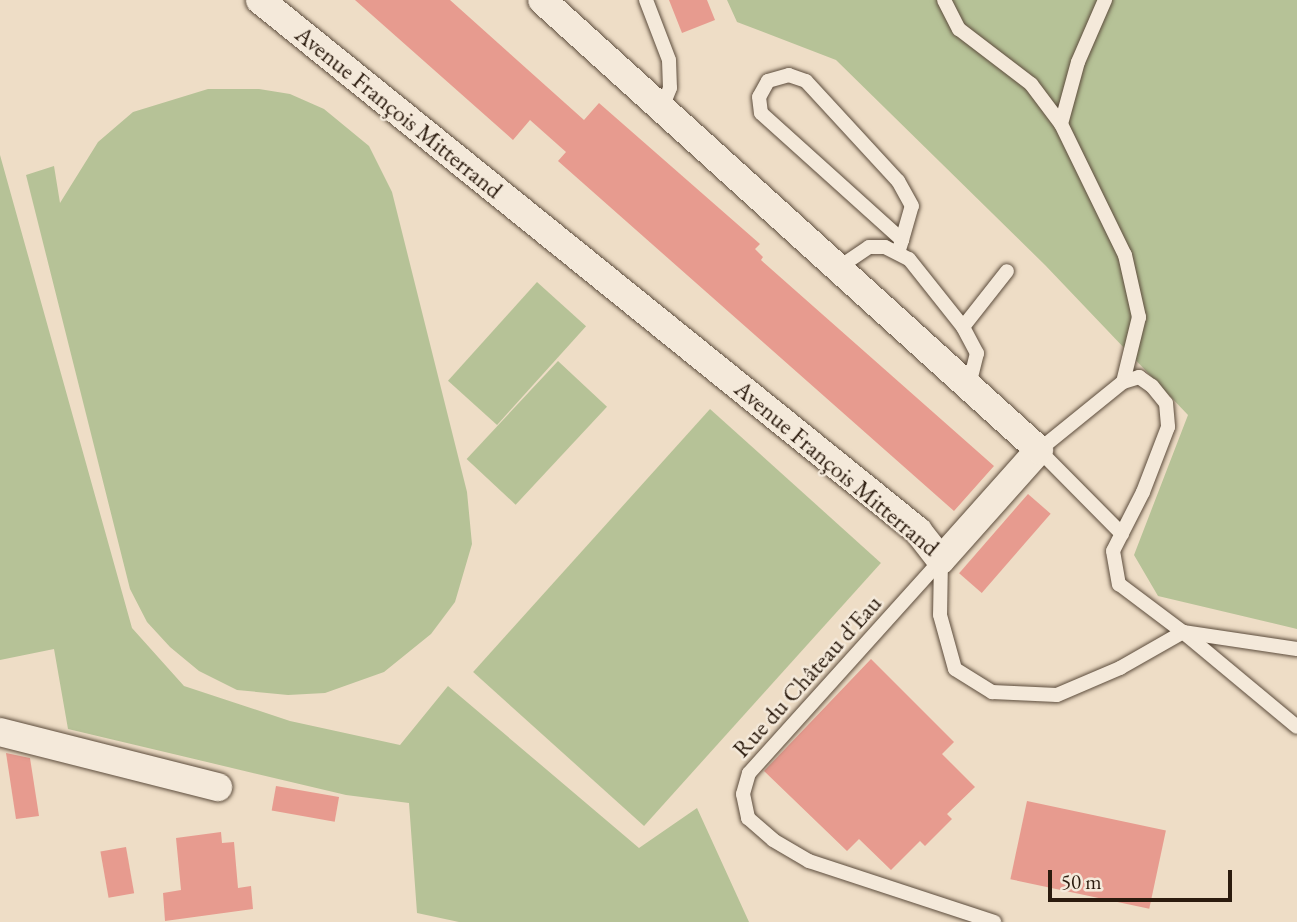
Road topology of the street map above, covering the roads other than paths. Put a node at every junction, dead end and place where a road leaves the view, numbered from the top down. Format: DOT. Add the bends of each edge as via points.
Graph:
graph roads {
  1 [pos="260,0"];
  2 [pos="542,0"];
  3 [pos="646,0"];
  4 [pos="944,0"];
  5 [pos="1105,0"];
  6 [pos="662,108"];
  7 [pos="1061,124"];
  8 [pos="900,246"];
  9 [pos="838,268"];
  10 [pos="1007,271"];
  11 [pos="963,327"];
  12 [pos="1123,382"];
  13 [pos="969,386"];
  14 [pos="1040,450"];
  15 [pos="1122,534"];
  16 [pos="941,560"];
  17 [pos="1183,632"];
  18 [pos="1297,649"];
  19 [pos="1297,727"];
  20 [pos="0,732"];
  21 [pos="218,787"];
  22 [pos="994,922"];
  1 -- 16 [label="street, Avenue François Mitterrand" via="918,531"];
  2 -- 6 [label="street"];
  3 -- 6 [label="lane" via="669,60 670,88"];
  4 -- 7 [label="lane" via="959,29 1031,84"];
  5 -- 7 [label="lane" via="1078,62"];
  6 -- 9 [label="street"];
  7 -- 12 [label="lane" via="1125,255 1139,317"];
  8 -- 8 [label="lane" via="912,206 898,181 806,81 789,75 768,81 759,97 761,113"];
  8 -- 9 [label="lane" via="869,247"];
  8 -- 11 [label="lane"];
  9 -- 13 [label="street"];
  10 -- 11 [label="lane"];
  11 -- 13 [label="lane" via="977,353"];
  12 -- 14 [label="lane"];
  12 -- 15 [label="lane" via="1139,377 1152,386 1166,404 1168,427"];
  13 -- 14 [label="street"];
  14 -- 15 [label="lane"];
  14 -- 16 [label="street, Avenue François Mitterrand"];
  15 -- 17 [label="lane" via="1113,551 1119,584"];
  16 -- 17 [label="lane" via="940,614 955,669 992,692 1058,695 1120,668"];
  16 -- 22 [label="lane, Rue du Château d'Eau" via="749,773 743,794 748,818 773,841 809,860"];
  17 -- 18 [label="lane"];
  17 -- 19 [label="lane"];
  20 -- 21 [label="street"];
}
